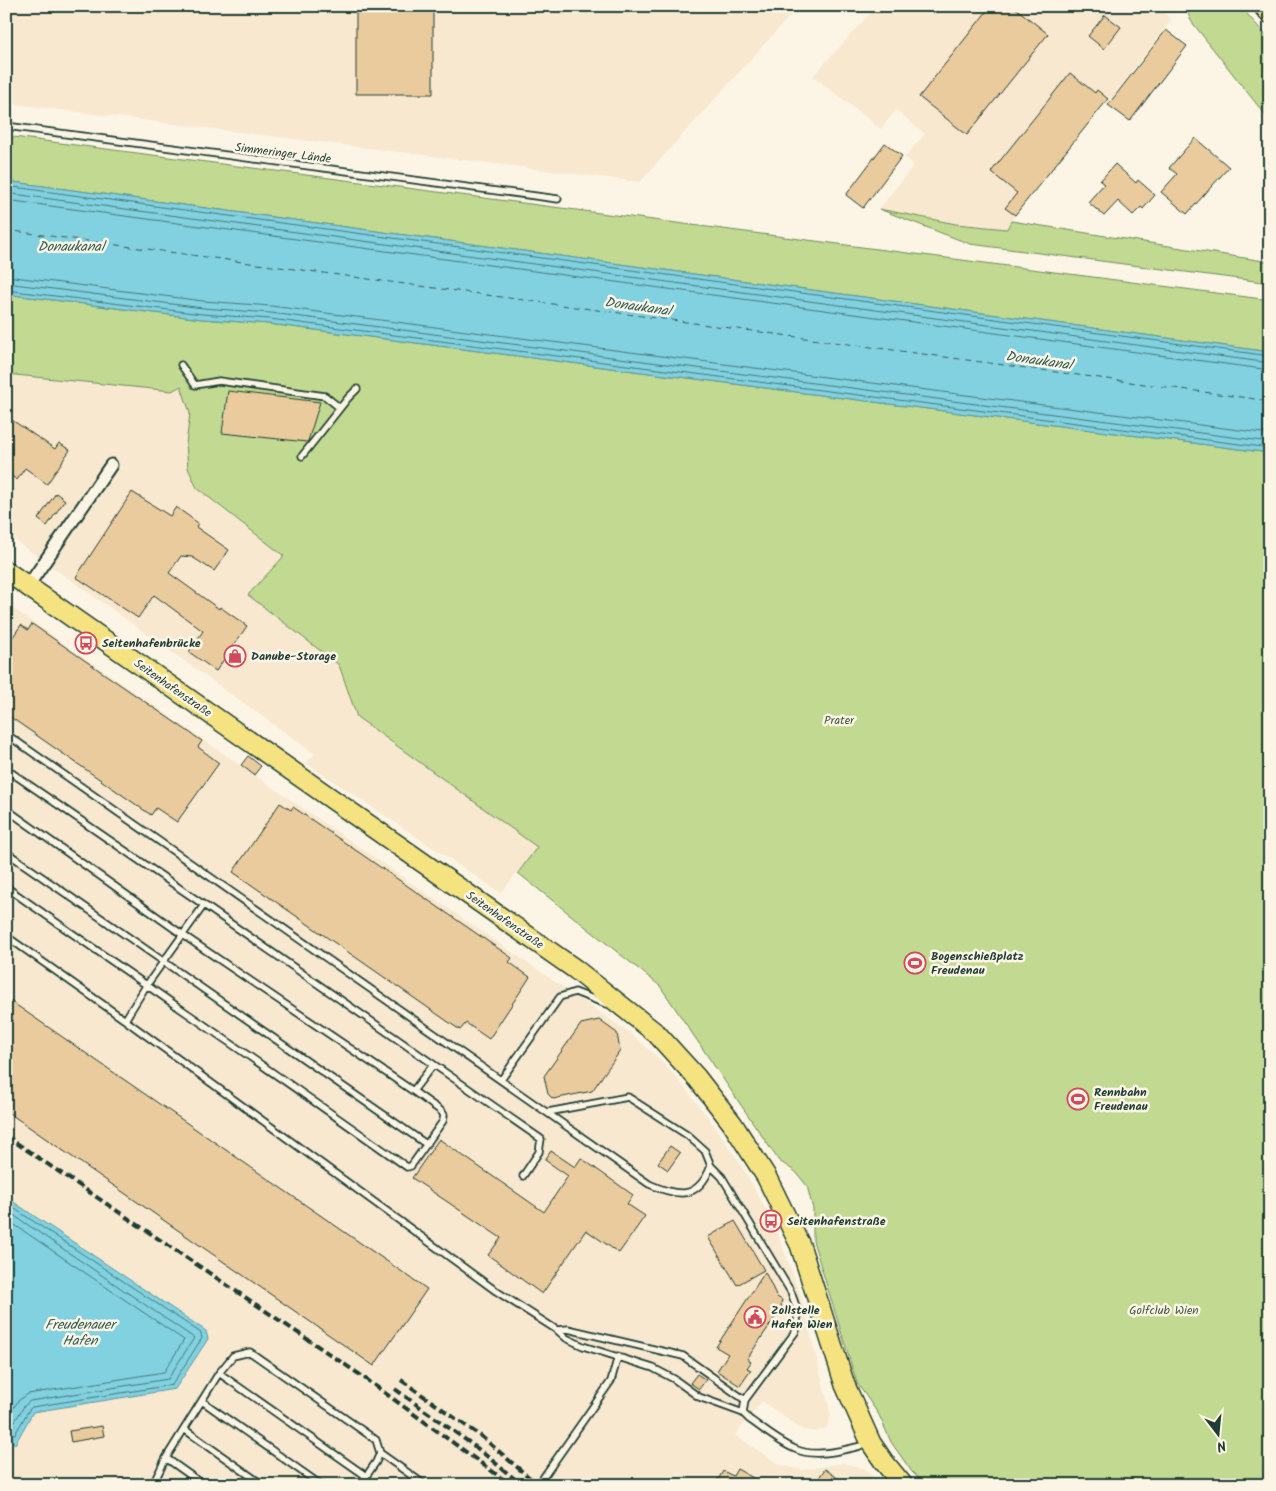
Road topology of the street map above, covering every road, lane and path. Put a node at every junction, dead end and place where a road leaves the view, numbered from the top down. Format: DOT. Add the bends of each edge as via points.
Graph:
graph roads {
  1 [pos="1265,6"];
  2 [pos="1270,12"];
  3 [pos="6,126"];
  4 [pos="558,199"];
  5 [pos="181,366"];
  6 [pos="357,389"];
  7 [pos="340,408"];
  8 [pos="302,456"];
  9 [pos="111,465"];
  10 [pos="14,581"];
  11 [pos="6,734"];
  12 [pos="6,769"];
  13 [pos="6,809"];
  14 [pos="6,852"];
  15 [pos="6,887"];
  16 [pos="204,905"];
  17 [pos="183,935"];
  18 [pos="6,936"];
  19 [pos="163,962"];
  20 [pos="146,986"];
  21 [pos="611,1008"];
  22 [pos="124,1020"];
  23 [pos="654,1041"];
  24 [pos="674,1053"];
  25 [pos="433,1065"];
  26 [pos="501,1080"];
  27 [pos="413,1092"];
  28 [pos="548,1112"];
  29 [pos="426,1144"];
  30 [pos="711,1166"];
  31 [pos="523,1176"];
  32 [pos="557,1330"];
  33 [pos="618,1356"];
  34 [pos="219,1373"];
  35 [pos="745,1400"];
  36 [pos="202,1401"];
  37 [pos="743,1413"];
  38 [pos="184,1429"];
  39 [pos="871,1443"];
  40 [pos="380,1453"];
  41 [pos="166,1458"];
  42 [pos="364,1482"];
  43 [pos="156,1485"];
  44 [pos="204,1485"];
  45 [pos="263,1485"];
  46 [pos="322,1485"];
  47 [pos="425,1485"];
  48 [pos="538,1485"];
  49 [pos="903,1485"];
  1 -- 2 [label="highway"];
  3 -- 4 [label="lane, Simmeringer Lände"];
  5 -- 7 [label="lane" via="195,385 218,380 326,396"];
  6 -- 7 [label="lane"];
  7 -- 8 [label="lane"];
  9 -- 10 [label="street"];
  10 -- 24 [label="main road, Seitenhafenstraße" via="575,969 657,1034"];
  11 -- 26 [label="lane"];
  12 -- 16 [label="lane"];
  13 -- 17 [label="lane"];
  14 -- 19 [label="lane"];
  15 -- 20 [label="lane"];
  16 -- 17 [label="lane"];
  16 -- 25 [label="lane"];
  17 -- 19 [label="lane"];
  17 -- 27 [label="lane"];
  18 -- 22 [label="lane"];
  19 -- 20 [label="lane"];
  19 -- 29 [label="lane"];
  20 -- 22 [label="lane"];
  20 -- 29 [label="lane" via="406,1167"];
  21 -- 26 [label="lane" via="604,1002 574,992 560,997"];
  22 -- 32 [label="lane" via="496,1290"];
  23 -- 24 [label="lane"];
  24 -- 39 [label="main road, Seitenhafenstraße" via="732,1123 766,1176 800,1245 845,1384"];
  25 -- 27 [label="lane"];
  25 -- 31 [label="lane" via="541,1139 539,1152"];
  26 -- 28 [label="lane"];
  27 -- 29 [label="lane" via="444,1115"];
  28 -- 30 [label="lane" via="628,1097 687,1135 705,1152"];
  28 -- 30 [label="lane" via="630,1172 666,1191 683,1194 695,1189 705,1180"];
  30 -- 35 [label="lane" via="722,1176 786,1283 798,1312 796,1331"];
  32 -- 33 [label="lane" via="583,1346"];
  32 -- 35 [label="lane" via="568,1329 683,1356"];
  33 -- 37 [label="lane" via="674,1379 699,1397"];
  33 -- 48 [label="lane" via="610,1381"];
  34 -- 36 [label="lane"];
  34 -- 40 [label="lane" via="233,1356 250,1352 376,1440"];
  34 -- 42 [label="lane"];
  35 -- 37 [label="lane"];
  36 -- 38 [label="lane"];
  36 -- 46 [label="lane"];
  37 -- 39 [label="lane" via="795,1449 808,1453"];
  38 -- 41 [label="lane"];
  38 -- 45 [label="lane"];
  39 -- 49 [label="main road, Seitenhafenstraße"];
  40 -- 42 [label="lane"];
  40 -- 47 [label="lane"];
  41 -- 43 [label="lane" via="154,1482"];
  41 -- 44 [label="lane"];
}
